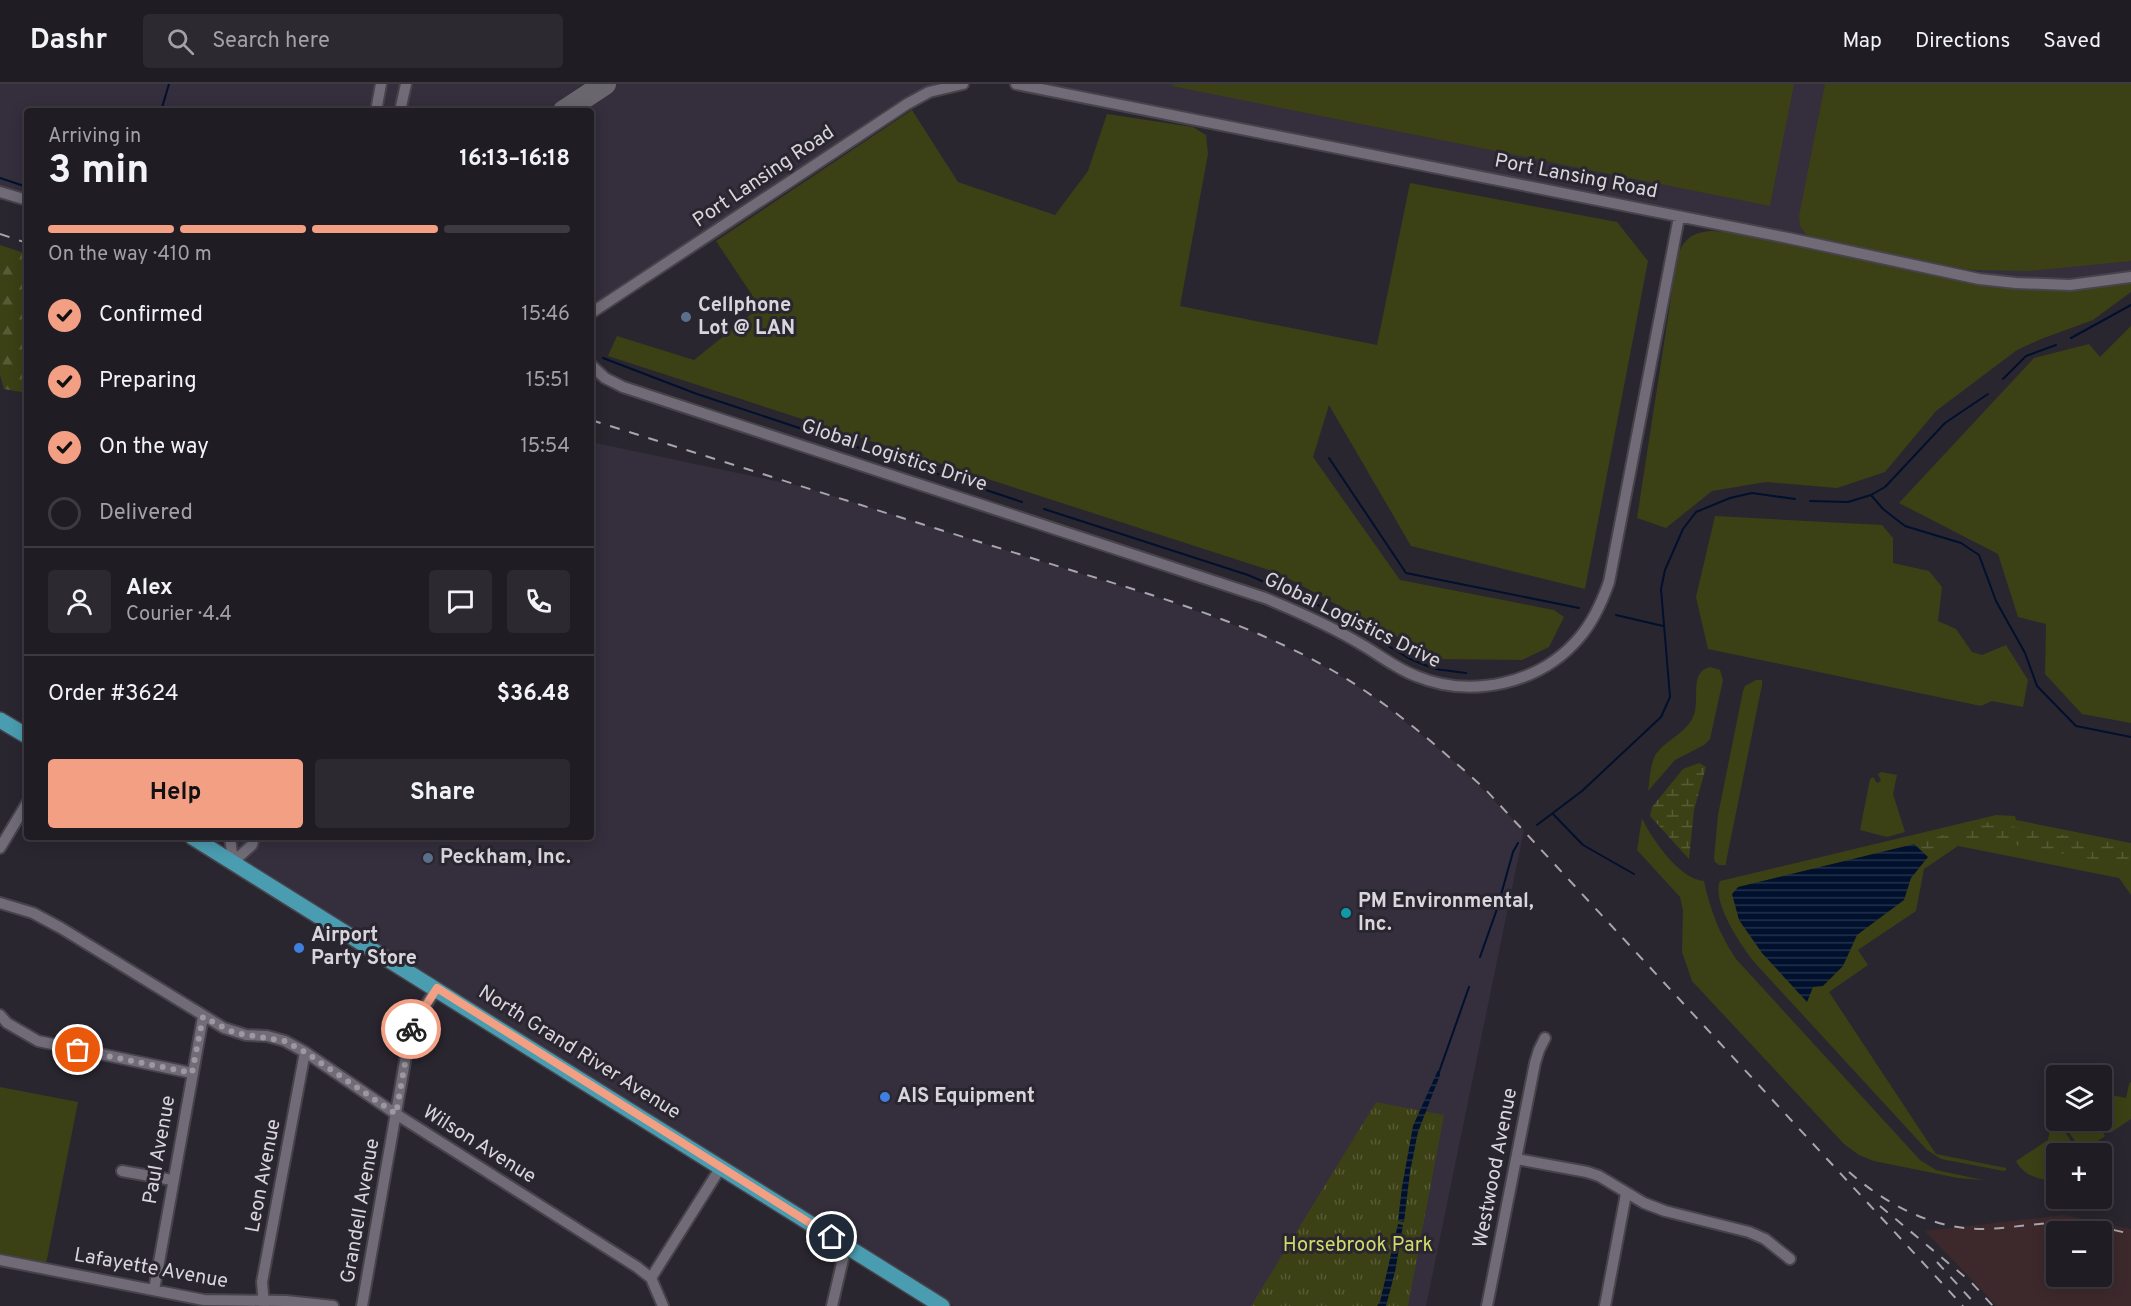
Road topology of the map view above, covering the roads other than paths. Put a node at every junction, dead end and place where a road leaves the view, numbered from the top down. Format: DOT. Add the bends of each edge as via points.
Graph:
graph roads {
  1 [pos="381,84"];
  2 [pos="406,84"];
  3 [pos="963,84"];
  4 [pos="1016,84"];
  5 [pos="377,108"];
  6 [pos="401,108"];
  7 [pos="0,192"];
  8 [pos="24,199"];
  9 [pos="1679,217"];
  10 [pos="2131,277"];
  11 [pos="594,311"];
  12 [pos="594,368"];
  13 [pos="0,720"];
  14 [pos="24,734"];
  15 [pos="24,808"];
  16 [pos="197,840"];
  17 [pos="230,840"];
  18 [pos="253,840"];
  19 [pos="0,848"];
  20 [pos="233,862"];
  21 [pos="0,903"];
  22 [pos="437,988"];
  23 [pos="0,1015"];
  24 [pos="203,1017"];
  25 [pos="1545,1038"];
  26 [pos="305,1052"];
  27 [pos="192,1073"];
  28 [pos="396,1114"];
  29 [pos="1517,1159"];
  30 [pos="721,1167"];
  31 [pos="122,1171"];
  32 [pos="172,1180"];
  33 [pos="1626,1194"];
  34 [pos="846,1246"];
  35 [pos="1790,1259"];
  36 [pos="0,1260"];
  37 [pos="651,1278"];
  38 [pos="154,1290"];
  39 [pos="263,1304"];
  40 [pos="333,1306"];
  41 [pos="362,1306"];
  42 [pos="663,1306"];
  43 [pos="832,1306"];
  44 [pos="942,1306"];
  45 [pos="1487,1306"];
  46 [pos="1605,1306"];
  1 -- 5 [label="street"];
  2 -- 6 [label="street"];
  3 -- 11 [label="street, Port Lansing Road" via="929,92 907,104"];
  4 -- 9 [label="street, Port Lansing Road"];
  7 -- 8 [label="street"];
  9 -- 10 [label="street, Port Lansing Road" via="1979,279 2070,285"];
  9 -- 12 [label="street, Global Logistics Drive" via="1610,581 1603,600 1592,622 1564,654 1539,670 1497,685 1469,688 1416,677 1338,632 1265,598 623,387"];
  13 -- 14 [label="main road"];
  15 -- 19 [label="street"];
  16 -- 20 [label="main road, North Grand River Avenue"];
  17 -- 20 [label="street"];
  18 -- 20 [label="street"];
  20 -- 22 [label="main road, North Grand River Avenue"];
  21 -- 24 [label="street, Wilson Avenue" via="47,920"];
  22 -- 28 [label="street, Grandell Avenue" via="412,1026"];
  22 -- 30 [label="main road, North Grand River Avenue"];
  23 -- 27 [label="street" via="38,1041"];
  24 -- 26 [label="street, Wilson Avenue" via="235,1033 278,1038"];
  24 -- 27 [label="street, Paul Avenue"];
  25 -- 29 [label="street, Westwood Avenue" via="1535,1063"];
  26 -- 28 [label="street, Wilson Avenue"];
  26 -- 39 [label="street, Leon Avenue" via="262,1282"];
  27 -- 32 [label="street, Paul Avenue"];
  28 -- 37 [label="street, Wilson Avenue"];
  28 -- 41 [label="street, Grandell Avenue"];
  29 -- 33 [label="street" via="1587,1172"];
  29 -- 45 [label="street, Westwood Avenue"];
  30 -- 34 [label="main road, North Grand River Avenue"];
  30 -- 37 [label="street"];
  31 -- 32 [label="street"];
  32 -- 38 [label="street, Paul Avenue"];
  33 -- 35 [label="street" via="1665,1211 1749,1232"];
  33 -- 46 [label="street"];
  34 -- 43 [label="street"];
  34 -- 44 [label="main road, North Grand River Avenue"];
  36 -- 38 [label="street, Lafayette Avenue"];
  37 -- 42 [label="street"];
  38 -- 39 [label="street, Lafayette Avenue" via="204,1300"];
  39 -- 40 [label="street, Lafayette Avenue" via="304,1302"];
}
